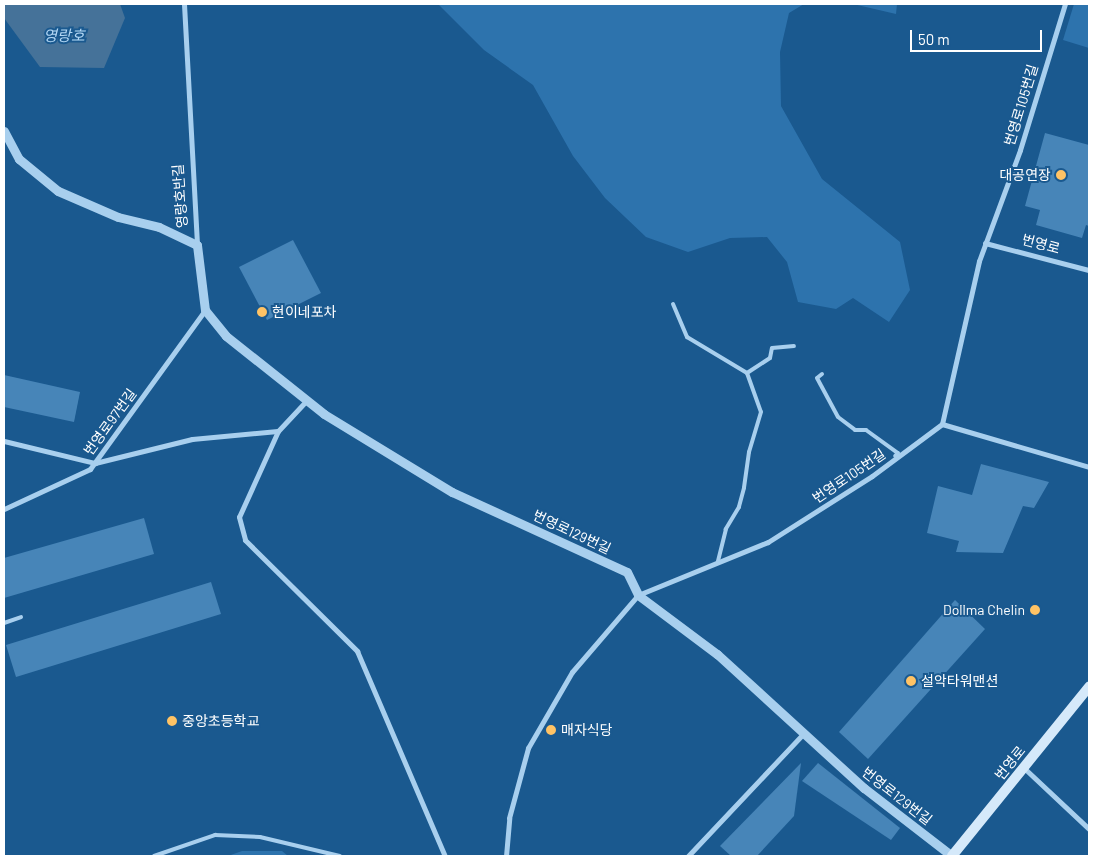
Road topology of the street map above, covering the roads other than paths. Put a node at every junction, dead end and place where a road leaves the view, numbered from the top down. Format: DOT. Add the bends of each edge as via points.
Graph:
graph roads {
  1 [pos="184,4"];
  2 [pos="1065,4"];
  3 [pos="4,131"];
  4 [pos="986,243"];
  5 [pos="197,245"];
  6 [pos="1089,270"];
  7 [pos="673,304"];
  8 [pos="205,310"];
  9 [pos="794,346"];
  10 [pos="747,373"];
  11 [pos="822,374"];
  12 [pos="307,400"];
  13 [pos="942,424"];
  14 [pos="278,431"];
  15 [pos="4,441"];
  16 [pos="95,462"];
  17 [pos="1089,467"];
  18 [pos="872,476"];
  19 [pos="4,509"];
  20 [pos="718,562"];
  21 [pos="638,595"];
  22 [pos="21,617"];
  23 [pos="4,623"];
  24 [pos="1089,687"];
  25 [pos="803,734"];
  26 [pos="1024,768"];
  27 [pos="1089,829"];
  28 [pos="154,856"];
  29 [pos="340,856"];
  30 [pos="446,856"];
  31 [pos="506,856"];
  32 [pos="688,856"];
  33 [pos="952,856"];
  1 -- 5 [label="street, 영랑호반길"];
  2 -- 4 [label="street, 번영로105번길" via="1020,150"];
  3 -- 5 [label="street, 영랑호반길" via="19,159 58,191 118,216 160,227"];
  4 -- 6 [label="street, 번영로"];
  4 -- 13 [label="street, 번영로105번길"];
  5 -- 8 [label="street"];
  7 -- 10 [label="lane" via="687,337"];
  8 -- 12 [label="street, 번영로129번길" via="226,336"];
  8 -- 16 [label="street, 번영로97번길"];
  9 -- 10 [label="lane" via="772,348 770,358"];
  10 -- 20 [label="lane" via="760,412 739,507 726,529"];
  11 -- 18 [label="lane" via="817,378 838,417 854,430 866,430 898,453"];
  12 -- 14 [label="street"];
  12 -- 21 [label="street, 번영로129번길" via="324,414 452,492 627,572"];
  13 -- 17 [label="street"];
  13 -- 18 [label="street, 번영로105번길"];
  14 -- 16 [label="street" via="192,439"];
  14 -- 30 [label="street" via="239,517 245,540 357,651"];
  15 -- 16 [label="street"];
  16 -- 19 [label="street, 번영로97번길" via="90,469"];
  18 -- 20 [label="street, 번영로105번길" via="768,542"];
  20 -- 21 [label="street, 번영로105번길"];
  21 -- 25 [label="street, 번영로129번길" via="739,673"];
  21 -- 31 [label="street, 번영로105번길" via="572,672 528,748 510,818"];
  22 -- 23 [label="lane"];
  24 -- 26 [label="main road, 번영로"];
  25 -- 32 [label="street"];
  25 -- 33 [label="street, 번영로129번길" via="864,788"];
  26 -- 27 [label="street"];
  26 -- 33 [label="main road, 번영로"];
  28 -- 29 [label="lane" via="215,835 260,837"];
}
